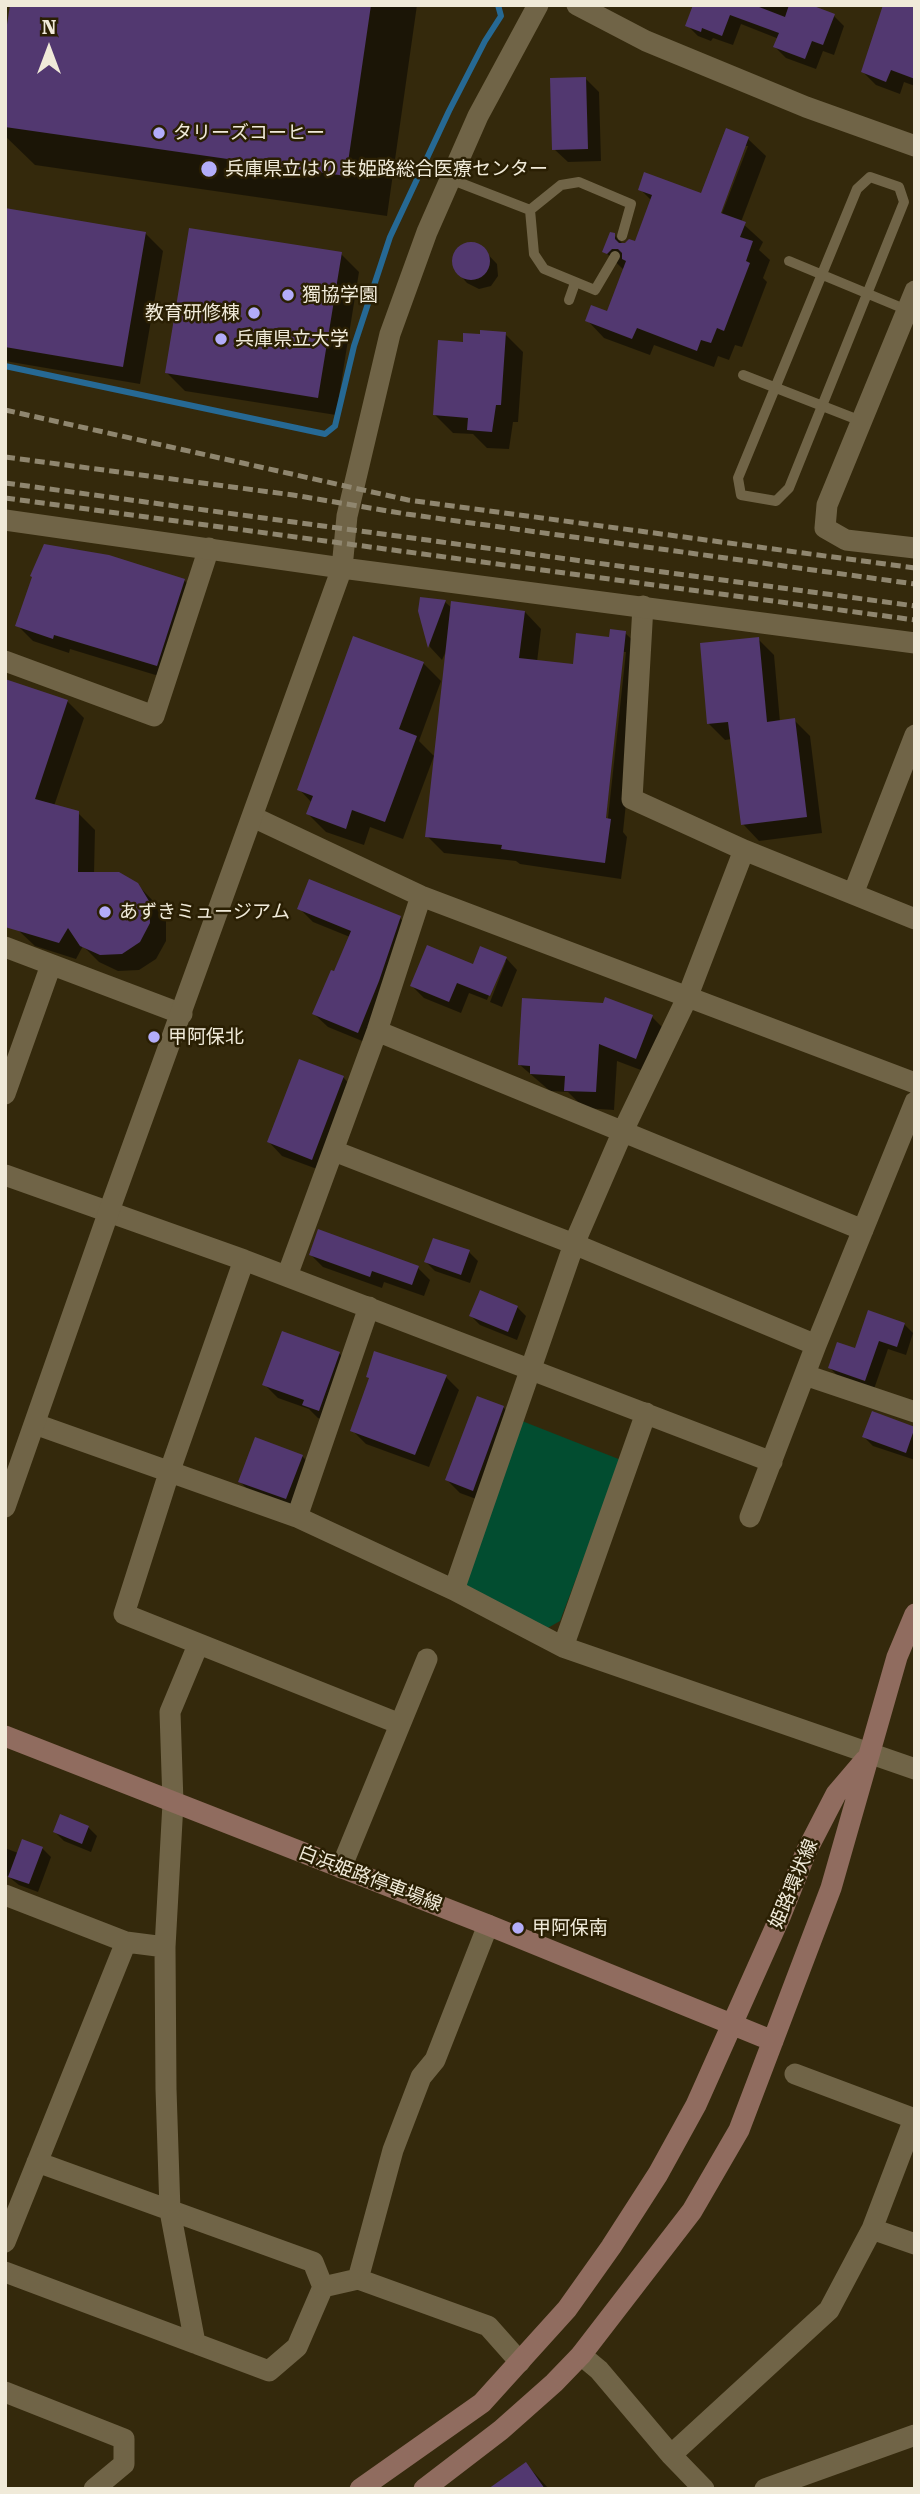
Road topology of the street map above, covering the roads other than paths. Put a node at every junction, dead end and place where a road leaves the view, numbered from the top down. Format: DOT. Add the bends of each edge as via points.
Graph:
graph roads {
  1 [pos="538,5"];
  2 [pos="577,5"];
  3 [pos="915,146"];
  4 [pos="450,179"];
  5 [pos="530,210"];
  6 [pos="622,236"];
  7 [pos="615,256"];
  8 [pos="789,261"];
  9 [pos="822,273"];
  10 [pos="575,283"];
  11 [pos="868,292"];
  12 [pos="569,300"];
  13 [pos="911,300"];
  14 [pos="743,375"];
  15 [pos="775,387"];
  16 [pos="823,405"];
  17 [pos="861,421"];
  18 [pos="5,520"];
  19 [pos="209,548"];
  20 [pos="915,548"];
  21 [pos="342,568"];
  22 [pos="643,606"];
  23 [pos="915,643"];
  24 [pos="5,660"];
  25 [pos="915,735"];
  26 [pos="253,817"];
  27 [pos="744,850"];
  28 [pos="853,894"];
  29 [pos="421,896"];
  30 [pos="915,919"];
  31 [pos="5,947"];
  32 [pos="51,965"];
  33 [pos="687,998"];
  34 [pos="182,1014"];
  35 [pos="377,1031"];
  36 [pos="915,1083"];
  37 [pos="5,1094"];
  38 [pos="915,1102"];
  39 [pos="624,1131"];
  40 [pos="334,1151"];
  41 [pos="5,1175"];
  42 [pos="109,1211"];
  43 [pos="863,1230"];
  44 [pos="574,1244"];
  45 [pos="244,1260"];
  46 [pos="287,1276"];
  47 [pos="369,1307"];
  48 [pos="817,1345"];
  49 [pos="531,1368"];
  50 [pos="805,1375"];
  51 [pos="915,1412"];
  52 [pos="646,1413"];
  53 [pos="35,1424"];
  54 [pos="772,1462"];
  55 [pos="169,1473"];
  56 [pos="5,1507"];
  57 [pos="296,1517"];
  58 [pos="750,1517"];
  59 [pos="454,1590"];
  60 [pos="915,1614"];
  61 [pos="198,1645"];
  62 [pos="563,1647"];
  63 [pos="427,1659"];
  64 [pos="400,1724"];
  65 [pos="5,1736"];
  66 [pos="871,1753"];
  67 [pos="915,1769"];
  68 [pos="173,1803"];
  69 [pos="341,1868"];
  70 [pos="5,1895"];
  71 [pos="488,1925"];
  72 [pos="126,1942"];
  73 [pos="165,1947"];
  74 [pos="733,2024"];
  75 [pos="773,2041"];
  76 [pos="795,2074"];
  77 [pos="914,2119"];
  78 [pos="37,2162"];
  79 [pos="170,2211"];
  80 [pos="872,2229"];
  81 [pos="911,2238"];
  82 [pos="5,2242"];
  83 [pos="5,2272"];
  84 [pos="358,2279"];
  85 [pos="323,2287"];
  86 [pos="195,2343"];
  87 [pos="581,2356"];
  88 [pos="520,2362"];
  89 [pos="5,2392"];
  90 [pos="915,2435"];
  91 [pos="671,2455"];
  92 [pos="94,2489"];
  93 [pos="360,2489"];
  94 [pos="424,2489"];
  95 [pos="704,2489"];
  96 [pos="765,2489"];
  1 -- 4 [label="street"];
  2 -- 3 [label="street" via="646,41"];
  4 -- 5 [label="lane"];
  4 -- 21 [label="street" via="390,334 347,516"];
  5 -- 6 [label="lane" via="561,185 579,182 631,204"];
  5 -- 10 [label="lane" via="534,254 544,269"];
  7 -- 10 [label="lane" via="595,290"];
  8 -- 9 [label="lane"];
  9 -- 11 [label="lane"];
  9 -- 11 [label="lane" via="857,189 870,177 899,187 904,202"];
  9 -- 15 [label="lane"];
  10 -- 12 [label="lane"];
  11 -- 13 [label="lane"];
  11 -- 16 [label="lane"];
  13 -- 17 [label="street"];
  14 -- 15 [label="lane"];
  15 -- 16 [label="lane"];
  15 -- 16 [label="lane" via="738,478 741,495 776,501 789,488"];
  16 -- 17 [label="lane"];
  17 -- 20 [label="street" via="827,505 825,528 846,540"];
  18 -- 19 [label="street"];
  19 -- 21 [label="street"];
  19 -- 24 [label="street" via="154,716"];
  21 -- 22 [label="street"];
  21 -- 26 [label="street"];
  22 -- 23 [label="street"];
  22 -- 27 [label="street" via="632,799"];
  25 -- 28 [label="street"];
  26 -- 29 [label="street"];
  26 -- 34 [label="street"];
  27 -- 28 [label="street"];
  27 -- 33 [label="street"];
  28 -- 30 [label="street"];
  29 -- 33 [label="street"];
  29 -- 35 [label="street"];
  31 -- 32 [label="street"];
  32 -- 34 [label="street"];
  32 -- 37 [label="street"];
  33 -- 36 [label="street"];
  33 -- 39 [label="street"];
  34 -- 42 [label="street"];
  35 -- 39 [label="street"];
  35 -- 40 [label="street"];
  38 -- 43 [label="street"];
  39 -- 43 [label="street"];
  39 -- 44 [label="street"];
  40 -- 44 [label="street"];
  40 -- 46 [label="street"];
  41 -- 42 [label="street"];
  42 -- 45 [label="street"];
  42 -- 53 [label="street"];
  43 -- 48 [label="street"];
  44 -- 48 [label="street"];
  44 -- 49 [label="street"];
  45 -- 46 [label="street"];
  45 -- 55 [label="street"];
  46 -- 47 [label="street"];
  47 -- 49 [label="street"];
  47 -- 57 [label="street"];
  48 -- 50 [label="street"];
  49 -- 52 [label="street"];
  49 -- 59 [label="street"];
  50 -- 51 [label="street"];
  50 -- 54 [label="street"];
  52 -- 54 [label="street"];
  52 -- 62 [label="street"];
  53 -- 55 [label="street"];
  53 -- 56 [label="street"];
  54 -- 58 [label="street"];
  55 -- 57 [label="street"];
  55 -- 61 [label="street" via="124,1614"];
  57 -- 59 [label="street"];
  59 -- 62 [label="street"];
  60 -- 66 [label="main road, 姫路環状線" via="897,1657"];
  61 -- 64 [label="street"];
  61 -- 68 [label="street" via="170,1713"];
  62 -- 66 [label="street"];
  63 -- 64 [label="street"];
  64 -- 69 [label="street"];
  65 -- 68 [label="main road, 白浜姫路停車場線"];
  66 -- 67 [label="street"];
  66 -- 74 [label="main road, 姫路環状線" via="836,1794 806,1852"];
  66 -- 75 [label="main road, 姫路環状線" via="831,1888"];
  68 -- 69 [label="main road, 白浜姫路停車場線"];
  68 -- 73 [label="street"];
  69 -- 71 [label="main road, 白浜姫路停車場線"];
  70 -- 72 [label="street"];
  71 -- 74 [label="main road, 白浜姫路停車場線"];
  71 -- 84 [label="street" via="435,2060 421,2077 393,2150"];
  72 -- 73 [label="street"];
  72 -- 78 [label="street"];
  73 -- 79 [label="street"];
  74 -- 75 [label="main road, 白浜姫路停車場線"];
  74 -- 88 [label="main road" via="658,2174 567,2309"];
  75 -- 87 [label="main road" via="739,2130 692,2211"];
  76 -- 77 [label="street"];
  77 -- 80 [label="street"];
  78 -- 79 [label="street"];
  78 -- 82 [label="street"];
  79 -- 85 [label="street" via="313,2262"];
  79 -- 86 [label="street"];
  80 -- 81 [label="street"];
  80 -- 91 [label="street" via="829,2309"];
  83 -- 86 [label="street"];
  84 -- 85 [label="street"];
  84 -- 88 [label="street" via="488,2326"];
  85 -- 86 [label="street" via="297,2347 269,2371"];
  87 -- 91 [label="street" via="599,2370"];
  87 -- 94 [label="main road" via="501,2430"];
  88 -- 93 [label="main road" via="482,2403"];
  89 -- 92 [label="street" via="124,2439 124,2464"];
  90 -- 96 [label="street"];
  91 -- 95 [label="street"];
}
